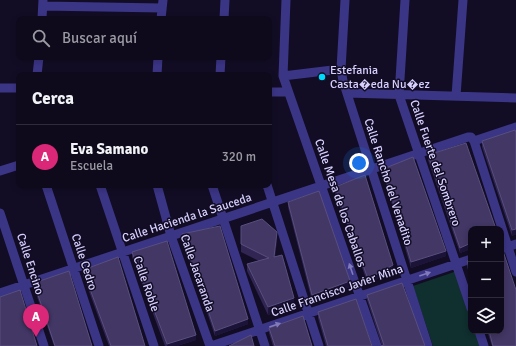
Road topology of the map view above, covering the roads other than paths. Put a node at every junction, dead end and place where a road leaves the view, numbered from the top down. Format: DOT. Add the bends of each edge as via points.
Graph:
graph roads {
  1 [pos="225,0"];
  2 [pos="286,0"];
  3 [pos="345,0"];
  4 [pos="405,0"];
  5 [pos="464,0"];
  6 [pos="43,3"];
  7 [pos="103,4"];
  8 [pos="163,4"];
  9 [pos="42,16"];
  10 [pos="161,16"];
  11 [pos="224,16"];
  12 [pos="39,60"];
  13 [pos="158,60"];
  14 [pos="221,60"];
  15 [pos="341,70"];
  16 [pos="37,72"];
  17 [pos="157,72"];
  18 [pos="220,72"];
  19 [pos="283,76"];
  20 [pos="0,88"];
  21 [pos="16,89"];
  22 [pos="272,92"];
  23 [pos="288,92"];
  24 [pos="347,93"];
  25 [pos="399,95"];
  26 [pos="456,96"];
  27 [pos="516,98"];
  28 [pos="516,127"];
  29 [pos="473,140"];
  30 [pos="419,154"];
  31 [pos="16,166"];
  32 [pos="372,170"];
  33 [pos="0,171"];
  34 [pos="322,186"];
  35 [pos="47,188"];
  36 [pos="101,188"];
  37 [pos="158,188"];
  38 [pos="213,188"];
  39 [pos="268,188"];
  40 [pos="272,203"];
  41 [pos="0,213"];
  42 [pos="223,219"];
  43 [pos="172,236"];
  44 [pos="508,247"];
  45 [pos="122,252"];
  46 [pos="468,260"];
  47 [pos="456,264"];
  48 [pos="74,269"];
  49 [pos="516,272"];
  50 [pos="406,280"];
  51 [pos="24,285"];
  52 [pos="0,293"];
  53 [pos="359,296"];
  54 [pos="468,299"];
  55 [pos="308,314"];
  56 [pos="259,330"];
  57 [pos="480,334"];
  58 [pos="44,346"];
  59 [pos="99,346"];
  60 [pos="154,346"];
  61 [pos="211,346"];
  62 [pos="265,346"];
  63 [pos="319,346"];
  64 [pos="376,346"];
  65 [pos="428,346"];
  66 [pos="484,346"];
  1 -- 11 [label="street"];
  2 -- 19 [label="street, Calle Mesa de los Caballos"];
  3 -- 15 [label="street, Calle Rancho del Venadito"];
  4 -- 25 [label="street"];
  5 -- 26 [label="street"];
  6 -- 7 [label="street"];
  6 -- 9 [label="street"];
  7 -- 8 [label="street"];
  8 -- 10 [label="street"];
  12 -- 16 [label="street"];
  13 -- 17 [label="street"];
  14 -- 18 [label="street"];
  15 -- 19 [label="street"];
  15 -- 24 [label="street, Calle Rancho del Venadito"];
  19 -- 23 [label="street, Calle Mesa de los Caballos"];
  20 -- 21 [label="street"];
  22 -- 23 [label="street"];
  23 -- 34 [label="street, Calle Mesa de los Caballos"];
  24 -- 25 [label="street"];
  24 -- 32 [label="street, Calle Rancho del Venadito"];
  25 -- 26 [label="street"];
  25 -- 30 [label="street, Calle Fuerte del Sombrero"];
  26 -- 27 [label="street"];
  28 -- 29 [label="street, Calle Hacienda la Sauceda"];
  29 -- 30 [label="street, Calle Hacienda la Sauceda" via="468,137"];
  29 -- 44 [label="street"];
  30 -- 32 [label="street, Calle Hacienda la Sauceda"];
  30 -- 47 [label="street, Calle Fuerte del Sombrero"];
  31 -- 33 [label="street"];
  32 -- 34 [label="street, Calle Hacienda la Sauceda"];
  32 -- 50 [label="street, Calle Rancho del Venadito"];
  34 -- 40 [label="street, Calle Hacienda la Sauceda"];
  53 -- 34 [label="street, Calle Mesa de los Caballos, one-way"];
  35 -- 48 [label="street, Calle Cedro"];
  36 -- 45 [label="street, Calle Roble"];
  37 -- 43 [label="street, Calle Jacaranda"];
  38 -- 42 [label="street"];
  39 -- 40 [label="street"];
  40 -- 42 [label="street, Calle Hacienda la Sauceda"];
  40 -- 55 [label="street"];
  41 -- 51 [label="street, Calle Encino"];
  42 -- 43 [label="street, Calle Hacienda la Sauceda"];
  42 -- 56 [label="street"];
  43 -- 45 [label="street, Calle Hacienda la Sauceda"];
  43 -- 61 [label="street, Calle Jacaranda"];
  44 -- 49 [label="street"];
  45 -- 48 [label="street, Calle Hacienda la Sauceda"];
  45 -- 60 [label="street, Calle Roble"];
  46 -- 47 [label="street, Calle Francisco Javier Mina"];
  50 -- 47 [label="street, Calle Francisco Javier Mina, one-way"];
  47 -- 54 [label="street, Calle Fuerte del Sombrero"];
  48 -- 51 [label="street, Calle Hacienda la Sauceda"];
  48 -- 59 [label="street, Calle Cedro"];
  50 -- 53 [label="street, Calle Francisco Javier Mina"];
  50 -- 65 [label="street, Calle Rancho del Venadito"];
  51 -- 52 [label="street, Calle Hacienda la Sauceda"];
  51 -- 58 [label="street, Calle Encino"];
  53 -- 55 [label="street, Calle Francisco Javier Mina"];
  53 -- 64 [label="street, Calle Mesa de los Caballos"];
  56 -- 55 [label="street, Calle Francisco Javier Mina, one-way"];
  55 -- 63 [label="street"];
  56 -- 61 [label="street, Calle Francisco Javier Mina"];
  56 -- 62 [label="street"];
  57 -- 66 [label="street"];
}
